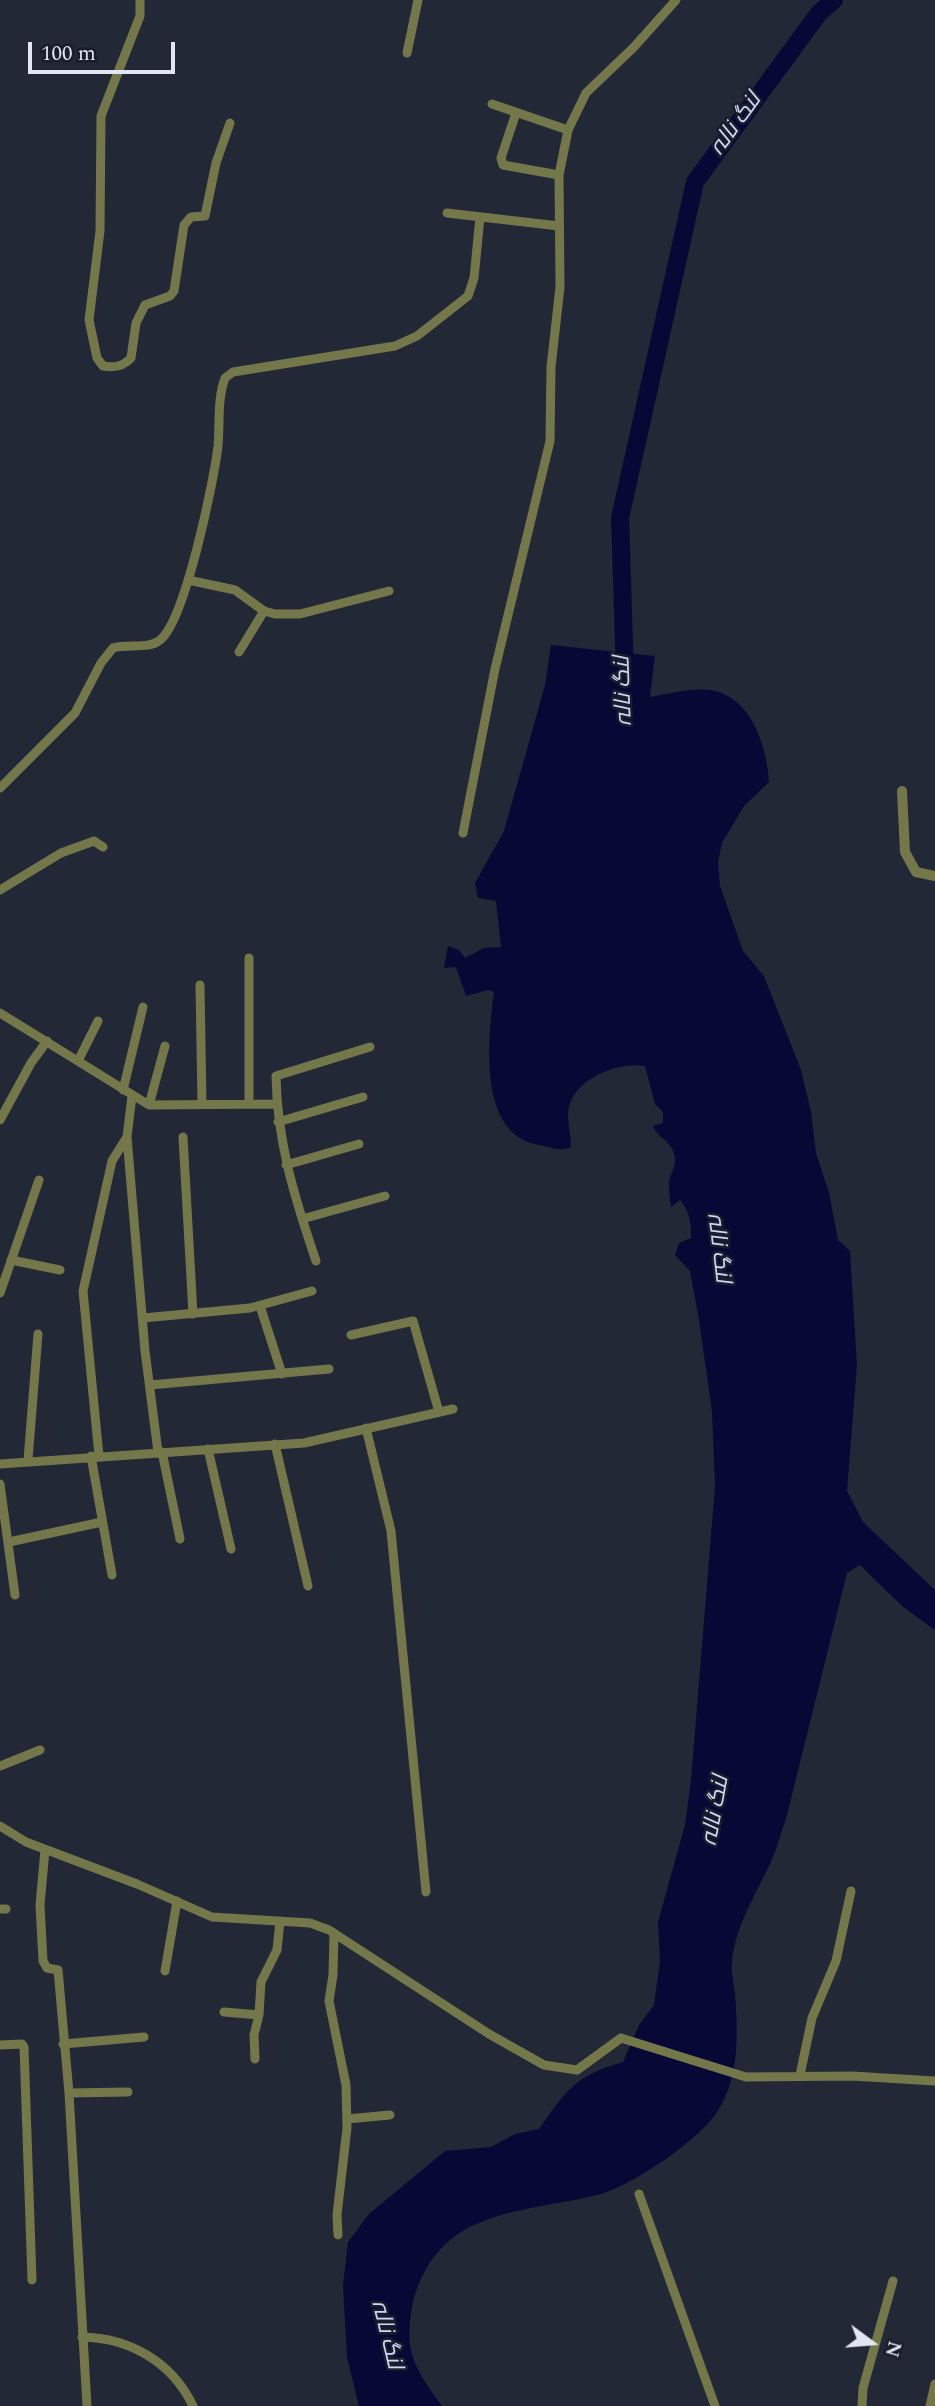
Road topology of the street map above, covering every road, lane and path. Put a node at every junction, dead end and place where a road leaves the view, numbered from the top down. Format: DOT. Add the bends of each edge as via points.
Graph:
graph roads {
  1 [pos="140,0"];
  2 [pos="418,0"];
  3 [pos="676,0"];
  4 [pos="407,53"];
  5 [pos="492,104"];
  6 [pos="516,113"];
  7 [pos="230,123"];
  8 [pos="568,130"];
  9 [pos="559,175"];
  10 [pos="447,213"];
  11 [pos="480,217"];
  12 [pos="559,226"];
  13 [pos="188,580"];
  14 [pos="390,591"];
  15 [pos="264,611"];
  16 [pos="239,652"];
  17 [pos="0,788"];
  18 [pos="902,790"];
  19 [pos="463,833"];
  20 [pos="103,847"];
  21 [pos="935,876"];
  22 [pos="0,890"];
  23 [pos="249,958"];
  24 [pos="201,985"];
  25 [pos="143,1007"];
  26 [pos="0,1013"];
  27 [pos="98,1021"];
  28 [pos="47,1041"];
  29 [pos="165,1046"];
  30 [pos="370,1047"];
  31 [pos="79,1059"];
  32 [pos="128,1093"];
  33 [pos="363,1097"];
  34 [pos="149,1104"];
  35 [pos="202,1104"];
  36 [pos="249,1104"];
  37 [pos="276,1104"];
  38 [pos="0,1120"];
  39 [pos="278,1122"];
  40 [pos="127,1137"];
  41 [pos="183,1137"];
  42 [pos="359,1144"];
  43 [pos="286,1165"];
  44 [pos="39,1181"];
  45 [pos="386,1196"];
  46 [pos="302,1219"];
  47 [pos="11,1260"];
  48 [pos="316,1261"];
  49 [pos="60,1270"];
  50 [pos="312,1291"];
  51 [pos="0,1293"];
  52 [pos="260,1306"];
  53 [pos="193,1314"];
  54 [pos="143,1318"];
  55 [pos="38,1334"];
  56 [pos="351,1335"];
  57 [pos="329,1369"];
  58 [pos="282,1374"];
  59 [pos="150,1385"];
  60 [pos="453,1409"];
  61 [pos="439,1412"];
  62 [pos="366,1428"];
  63 [pos="275,1444"];
  64 [pos="208,1449"];
  65 [pos="160,1452"];
  66 [pos="95,1456"];
  67 [pos="28,1460"];
  68 [pos="0,1464"];
  69 [pos="0,1484"];
  70 [pos="102,1522"];
  71 [pos="180,1539"];
  72 [pos="9,1542"];
  73 [pos="230,1549"];
  74 [pos="111,1575"];
  75 [pos="308,1586"];
  76 [pos="15,1595"];
  77 [pos="40,1750"];
  78 [pos="0,1766"];
  79 [pos="0,1826"];
  80 [pos="46,1850"];
  81 [pos="851,1891"];
  82 [pos="426,1892"];
  83 [pos="177,1901"];
  84 [pos="279,1921"];
  85 [pos="334,1933"];
  86 [pos="165,1971"];
  87 [pos="224,2012"];
  88 [pos="259,2015"];
  89 [pos="144,2037"];
  90 [pos="63,2044"];
  91 [pos="0,2045"];
  92 [pos="255,2059"];
  93 [pos="800,2075"];
  94 [pos="935,2081"];
  95 [pos="128,2092"];
  96 [pos="69,2093"];
  97 [pos="390,2115"];
  98 [pos="347,2119"];
  99 [pos="639,2194"];
  100 [pos="338,2235"];
  101 [pos="32,2280"];
  102 [pos="893,2281"];
  103 [pos="82,2337"];
  104 [pos="935,2384"];
  105 [pos="87,2406"];
  106 [pos="193,2406"];
  107 [pos="715,2406"];
  108 [pos="862,2406"];
  109 [pos="930,2406"];
  1 -- 7 [label="street" via="140,16 101,117 100,231 89,320 103,366 127,363 145,305 174,291 184,225 191,217 205,216"];
  2 -- 4 [label="street"];
  3 -- 8 [label="street" via="594,83"];
  5 -- 6 [label="street"];
  6 -- 8 [label="street"];
  6 -- 9 [label="street" via="503,165"];
  8 -- 9 [label="street"];
  9 -- 12 [label="street"];
  10 -- 11 [label="street"];
  11 -- 12 [label="street"];
  11 -- 13 [label="street" via="468,296 417,336 395,346 225,377 218,448"];
  12 -- 19 [label="street" via="560,287 551,367 550,441 495,669"];
  13 -- 15 [label="street" via="235,590"];
  13 -- 17 [label="street" via="162,639 113,648 75,713"];
  14 -- 15 [label="street" via="300,614"];
  15 -- 16 [label="street"];
  18 -- 21 [label="street" via="908,862 916,872"];
  20 -- 22 [label="street" via="94,841 61,853"];
  23 -- 36 [label="street"];
  24 -- 35 [label="street"];
  25 -- 32 [label="street"];
  26 -- 28 [label="street"];
  27 -- 31 [label="street"];
  28 -- 31 [label="street"];
  28 -- 38 [label="street"];
  29 -- 34 [label="street"];
  30 -- 37 [label="street" via="276,1076"];
  31 -- 32 [label="street"];
  32 -- 34 [label="street"];
  32 -- 40 [label="street"];
  33 -- 39 [label="street"];
  34 -- 35 [label="street"];
  35 -- 36 [label="street"];
  36 -- 37 [label="street"];
  37 -- 39 [label="street"];
  39 -- 43 [label="street"];
  40 -- 54 [label="street"];
  40 -- 66 [label="street" via="112,1161 83,1291"];
  41 -- 53 [label="street"];
  42 -- 43 [label="street"];
  43 -- 46 [label="street"];
  44 -- 47 [label="street"];
  45 -- 46 [label="street"];
  46 -- 48 [label="street"];
  47 -- 49 [label="street"];
  47 -- 51 [label="street"];
  50 -- 52 [label="street"];
  52 -- 53 [label="street"];
  52 -- 58 [label="street"];
  53 -- 54 [label="street"];
  54 -- 59 [label="street"];
  55 -- 67 [label="street"];
  56 -- 61 [label="street" via="413,1321"];
  57 -- 58 [label="street"];
  58 -- 59 [label="street"];
  59 -- 65 [label="street"];
  60 -- 61 [label="street"];
  61 -- 62 [label="street"];
  62 -- 63 [label="street" via="304,1443"];
  62 -- 82 [label="street" via="391,1531"];
  63 -- 64 [label="street"];
  63 -- 75 [label="street"];
  64 -- 65 [label="street"];
  64 -- 73 [label="street"];
  65 -- 66 [label="street"];
  65 -- 71 [label="street"];
  66 -- 67 [label="street"];
  66 -- 70 [label="street"];
  67 -- 68 [label="street"];
  69 -- 72 [label="street"];
  70 -- 72 [label="street"];
  70 -- 74 [label="street"];
  72 -- 76 [label="street"];
  77 -- 78 [label="street"];
  79 -- 80 [label="street"];
  80 -- 83 [label="street"];
  80 -- 90 [label="street" via="40,1905 43,1961 47,1968 58,1970"];
  81 -- 93 [label="street" via="836,1961 812,2018"];
  83 -- 84 [label="street" via="212,1917"];
  83 -- 86 [label="street"];
  84 -- 85 [label="street" via="310,1923"];
  84 -- 88 [label="street" via="277,1950 261,1982"];
  85 -- 93 [label="street" via="446,2008 544,2065 577,2070 621,2038 746,2077"];
  85 -- 98 [label="street" via="329,2001 346,2085"];
  87 -- 88 [label="street"];
  88 -- 92 [label="street"];
  89 -- 90 [label="street"];
  90 -- 96 [label="street"];
  91 -- 101 [label="street" via="24,2047"];
  93 -- 94 [label="street"];
  95 -- 96 [label="street"];
  96 -- 103 [label="street"];
  97 -- 98 [label="street"];
  98 -- 100 [label="street"];
  99 -- 107 [label="street"];
  102 -- 108 [label="street"];
  103 -- 105 [label="street"];
  103 -- 106 [label="street" via="114,2340 156,2360 176,2375"];
  104 -- 109 [label="street"];
}
